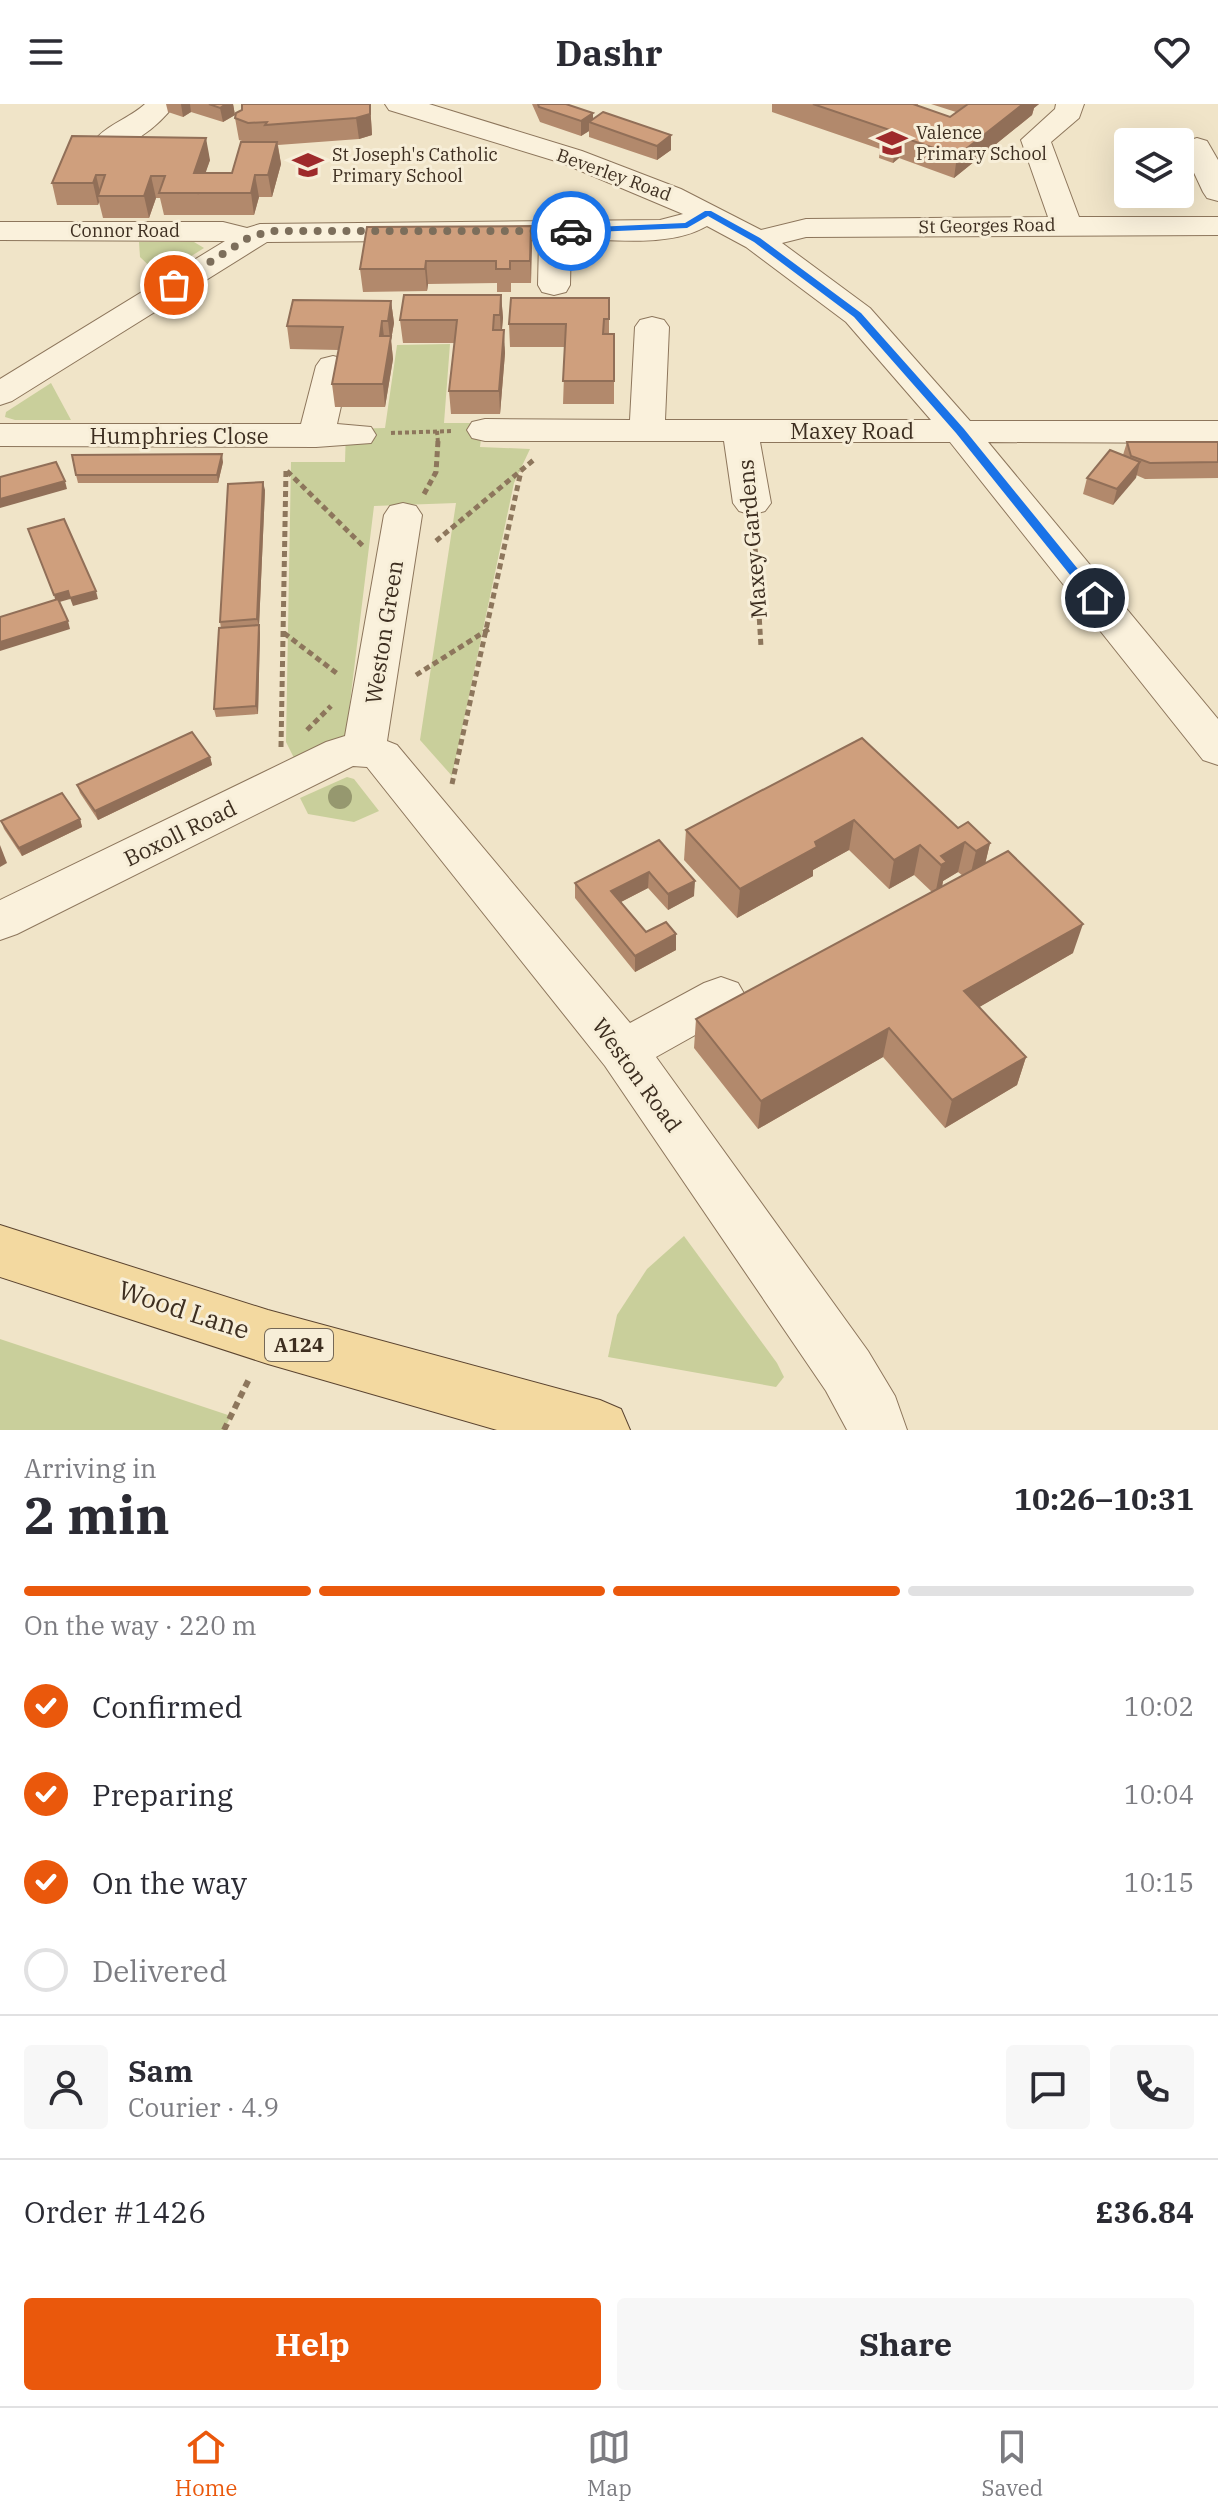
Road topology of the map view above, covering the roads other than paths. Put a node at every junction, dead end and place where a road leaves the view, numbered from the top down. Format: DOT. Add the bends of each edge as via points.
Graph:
graph roads {
  1 [pos="161,104"];
  2 [pos="399,104"];
  3 [pos="1070,104"];
  4 [pos="460,111"];
  5 [pos="109,141"];
  6 [pos="1197,147"];
  7 [pos="1218,192"];
  8 [pos="708,213"];
  9 [pos="1067,226"];
  10 [pos="1218,226"];
  11 [pos="0,231"];
  12 [pos="555,231"];
  13 [pos="248,238"];
  14 [pos="757,240"];
  15 [pos="554,285"];
  16 [pos="652,327"];
  17 [pos="333,366"];
  18 [pos="0,394"];
  19 [pos="485,430"];
  20 [pos="647,431"];
  21 [pos="740,431"];
  22 [pos="960,431"];
  23 [pos="1218,432"];
  24 [pos="0,435"];
  25 [pos="358,435"];
  26 [pos="297,448"];
  27 [pos="752,503"];
  28 [pos="403,515"];
  29 [pos="1216,743"];
  30 [pos="362,748"];
  31 [pos="0,921"];
  32 [pos="721,997"];
  33 [pos="623,1051"];
  34 [pos="0,1251"];
  35 [pos="600,1430"];
  36 [pos="877,1430"];
  1 -- 5 [label="street"];
  2 -- 4 [label="street, Beverley Road"];
  3 -- 9 [label="street" via="1069,112 1036,140"];
  4 -- 8 [label="street, Beverley Road"];
  6 -- 7 [label="street"];
  8 -- 12 [label="street" via="687,225 660,229"];
  8 -- 14 [label="street, Beverley Road"];
  9 -- 10 [label="street, St Georges Road"];
  9 -- 14 [label="street, St Georges Road" via="806,228"];
  11 -- 13 [label="street, Connor Road" via="223,231"];
  12 -- 13 [label="street" via="270,231"];
  12 -- 15 [label="street"];
  13 -- 18 [label="street"];
  14 -- 22 [label="street, Beverley Road" via="858,315"];
  16 -- 20 [label="street"];
  17 -- 26 [label="street"];
  19 -- 20 [label="street, Maxey Road"];
  20 -- 21 [label="street, Maxey Road"];
  21 -- 22 [label="street, Maxey Road"];
  21 -- 27 [label="street, Maxey Gardens"];
  22 -- 23 [label="street, Maxey Road"];
  22 -- 29 [label="street, Beverley Road"];
  24 -- 26 [label="street, Humphries Close"];
  25 -- 26 [label="street, Humphries Close"];
  28 -- 30 [label="street, Weston Green"];
  30 -- 31 [label="street, Boxoll Road" via="341,753"];
  30 -- 33 [label="street, Weston Road" via="382,756"];
  32 -- 33 [label="street"];
  33 -- 36 [label="street, Weston Road" via="847,1371"];
  34 -- 35 [label="main road, Wood Lane / A124" via="268,1337"];
}
